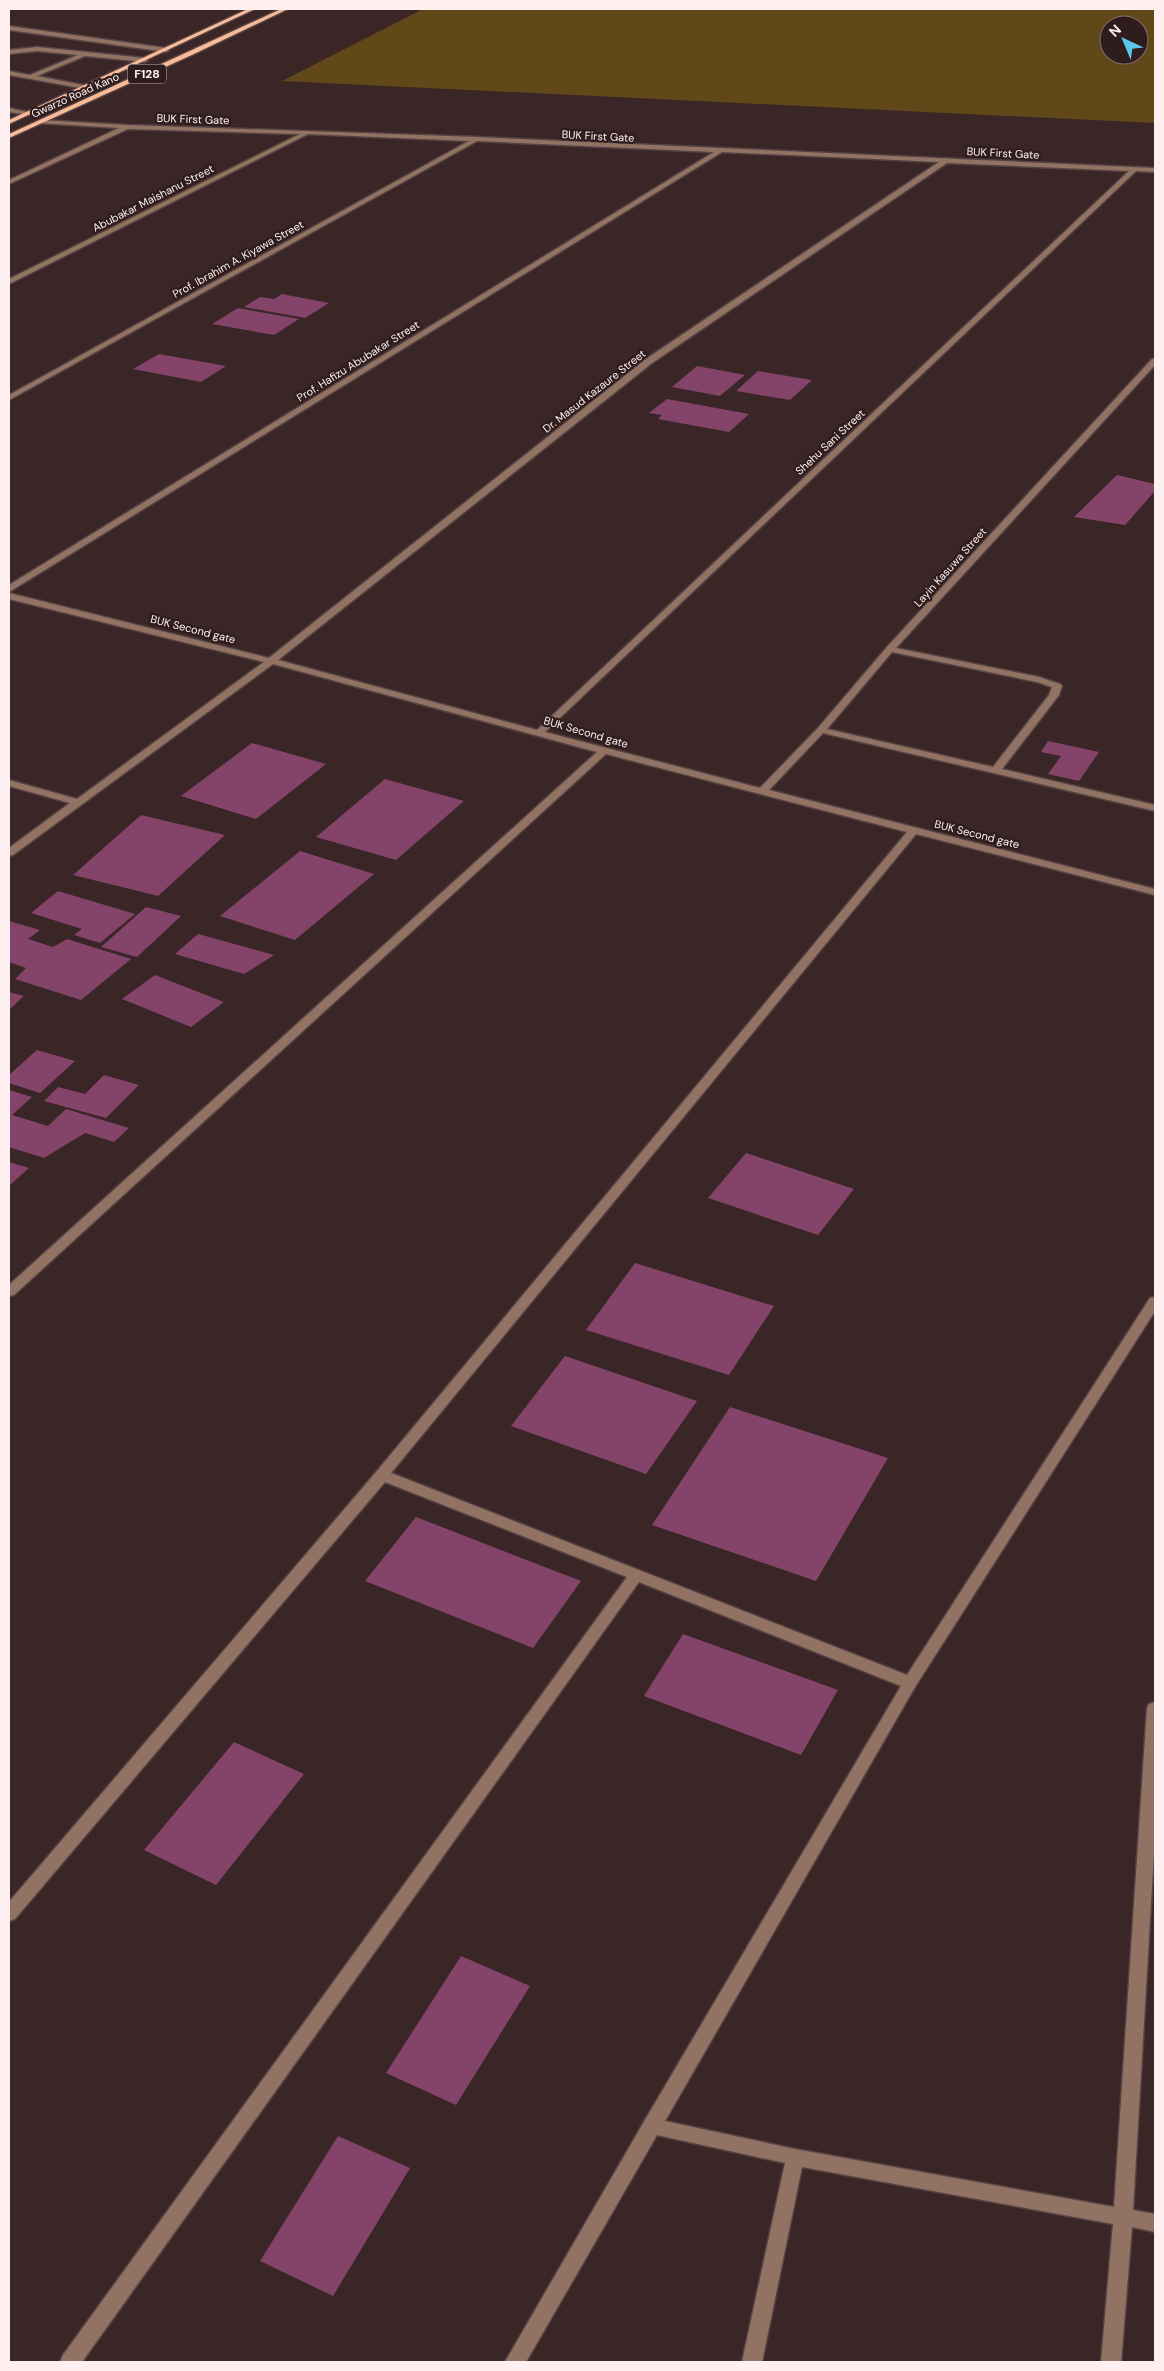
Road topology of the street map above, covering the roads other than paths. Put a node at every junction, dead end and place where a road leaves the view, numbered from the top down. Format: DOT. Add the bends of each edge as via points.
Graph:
graph roads {
  1 [pos="285,9"];
  2 [pos="250,10"];
  3 [pos="273,14"];
  4 [pos="9,28"];
  5 [pos="166,50"];
  6 [pos="9,52"];
  7 [pos="85,54"];
  8 [pos="145,60"];
  9 [pos="9,73"];
  10 [pos="30,77"];
  11 [pos="86,87"];
  12 [pos="9,110"];
  13 [pos="29,113"];
  14 [pos="9,122"];
  15 [pos="40,122"];
  16 [pos="128,127"];
  17 [pos="307,132"];
  18 [pos="9,136"];
  19 [pos="477,139"];
  20 [pos="719,152"];
  21 [pos="947,160"];
  22 [pos="1135,169"];
  23 [pos="1155,170"];
  24 [pos="9,182"];
  25 [pos="9,282"];
  26 [pos="1155,361"];
  27 [pos="9,398"];
  28 [pos="9,589"];
  29 [pos="9,596"];
  30 [pos="890,649"];
  31 [pos="271,661"];
  32 [pos="821,730"];
  33 [pos="540,732"];
  34 [pos="604,751"];
  35 [pos="995,771"];
  36 [pos="9,783"];
  37 [pos="763,791"];
  38 [pos="77,802"];
  39 [pos="1155,808"];
  40 [pos="913,830"];
  41 [pos="9,853"];
  42 [pos="1155,892"];
  43 [pos="9,1292"];
  44 [pos="1155,1301"];
  45 [pos="382,1475"];
  46 [pos="636,1576"];
  47 [pos="910,1683"];
  48 [pos="1155,1708"];
  49 [pos="9,1914"];
  50 [pos="651,2126"];
  51 [pos="795,2157"];
  52 [pos="1123,2217"];
  53 [pos="1155,2223"];
  54 [pos="70,2362"];
  55 [pos="515,2362"];
  56 [pos="752,2362"];
  57 [pos="1111,2362"];
  1 -- 3 [label="main road, Gwarzo Road Kano / F128"];
  2 -- 3 [label="main road"];
  2 -- 5 [label="main road, F128"];
  3 -- 15 [label="main road, Gwarzo Road Kano / F128"];
  4 -- 5 [label="street"];
  5 -- 8 [label="main road, F128"];
  6 -- 7 [label="street" via="37,49"];
  7 -- 8 [label="street"];
  7 -- 10 [label="street"];
  8 -- 11 [label="main road, F128"];
  9 -- 10 [label="street"];
  10 -- 11 [label="street"];
  11 -- 13 [label="main road, F128"];
  12 -- 13 [label="street"];
  13 -- 14 [label="main road, F128"];
  15 -- 16 [label="street, BUK First Gate"];
  15 -- 18 [label="main road, Gwarzo Road Kano / F128"];
  16 -- 17 [label="street, BUK First Gate"];
  16 -- 24 [label="street"];
  17 -- 19 [label="street, BUK First Gate"];
  17 -- 25 [label="street, Abubakar Maishanu Street"];
  19 -- 20 [label="street, BUK First Gate"];
  19 -- 27 [label="street, Prof. Ibrahim A. Kiyawa Street"];
  20 -- 21 [label="street, BUK First Gate"];
  20 -- 28 [label="street, Prof. Hafizu Abubakar Street"];
  21 -- 22 [label="street, BUK First Gate"];
  21 -- 31 [label="street, Dr. Masud Kazaure Street" via="649,361"];
  22 -- 23 [label="street, BUK First Gate"];
  22 -- 33 [label="street, Shehu Sani Street"];
  26 -- 30 [label="street, Layin Kasuwa Street"];
  29 -- 31 [label="street, BUK Second gate"];
  30 -- 32 [label="street, Layin Kasuwa Street"];
  30 -- 35 [label="street" via="1057,686 1054,695"];
  31 -- 33 [label="street, BUK Second gate"];
  31 -- 38 [label="street, Dr. Masud Kazaure Street"];
  32 -- 35 [label="street"];
  32 -- 37 [label="street, Layin Kasuwa Street"];
  33 -- 34 [label="street, BUK Second gate"];
  34 -- 37 [label="street, BUK Second gate"];
  34 -- 43 [label="street"];
  35 -- 39 [label="street"];
  36 -- 38 [label="street"];
  37 -- 40 [label="street, BUK Second gate"];
  38 -- 41 [label="street, Dr. Masud Kazaure Street"];
  40 -- 42 [label="street, BUK Second gate"];
  40 -- 45 [label="street"];
  44 -- 47 [label="street"];
  45 -- 46 [label="street"];
  45 -- 49 [label="street"];
  46 -- 47 [label="street"];
  46 -- 54 [label="street"];
  47 -- 50 [label="street"];
  48 -- 52 [label="street"];
  50 -- 51 [label="street"];
  50 -- 55 [label="street"];
  51 -- 52 [label="street"];
  51 -- 56 [label="street"];
  52 -- 53 [label="street"];
  52 -- 57 [label="street"];
}
